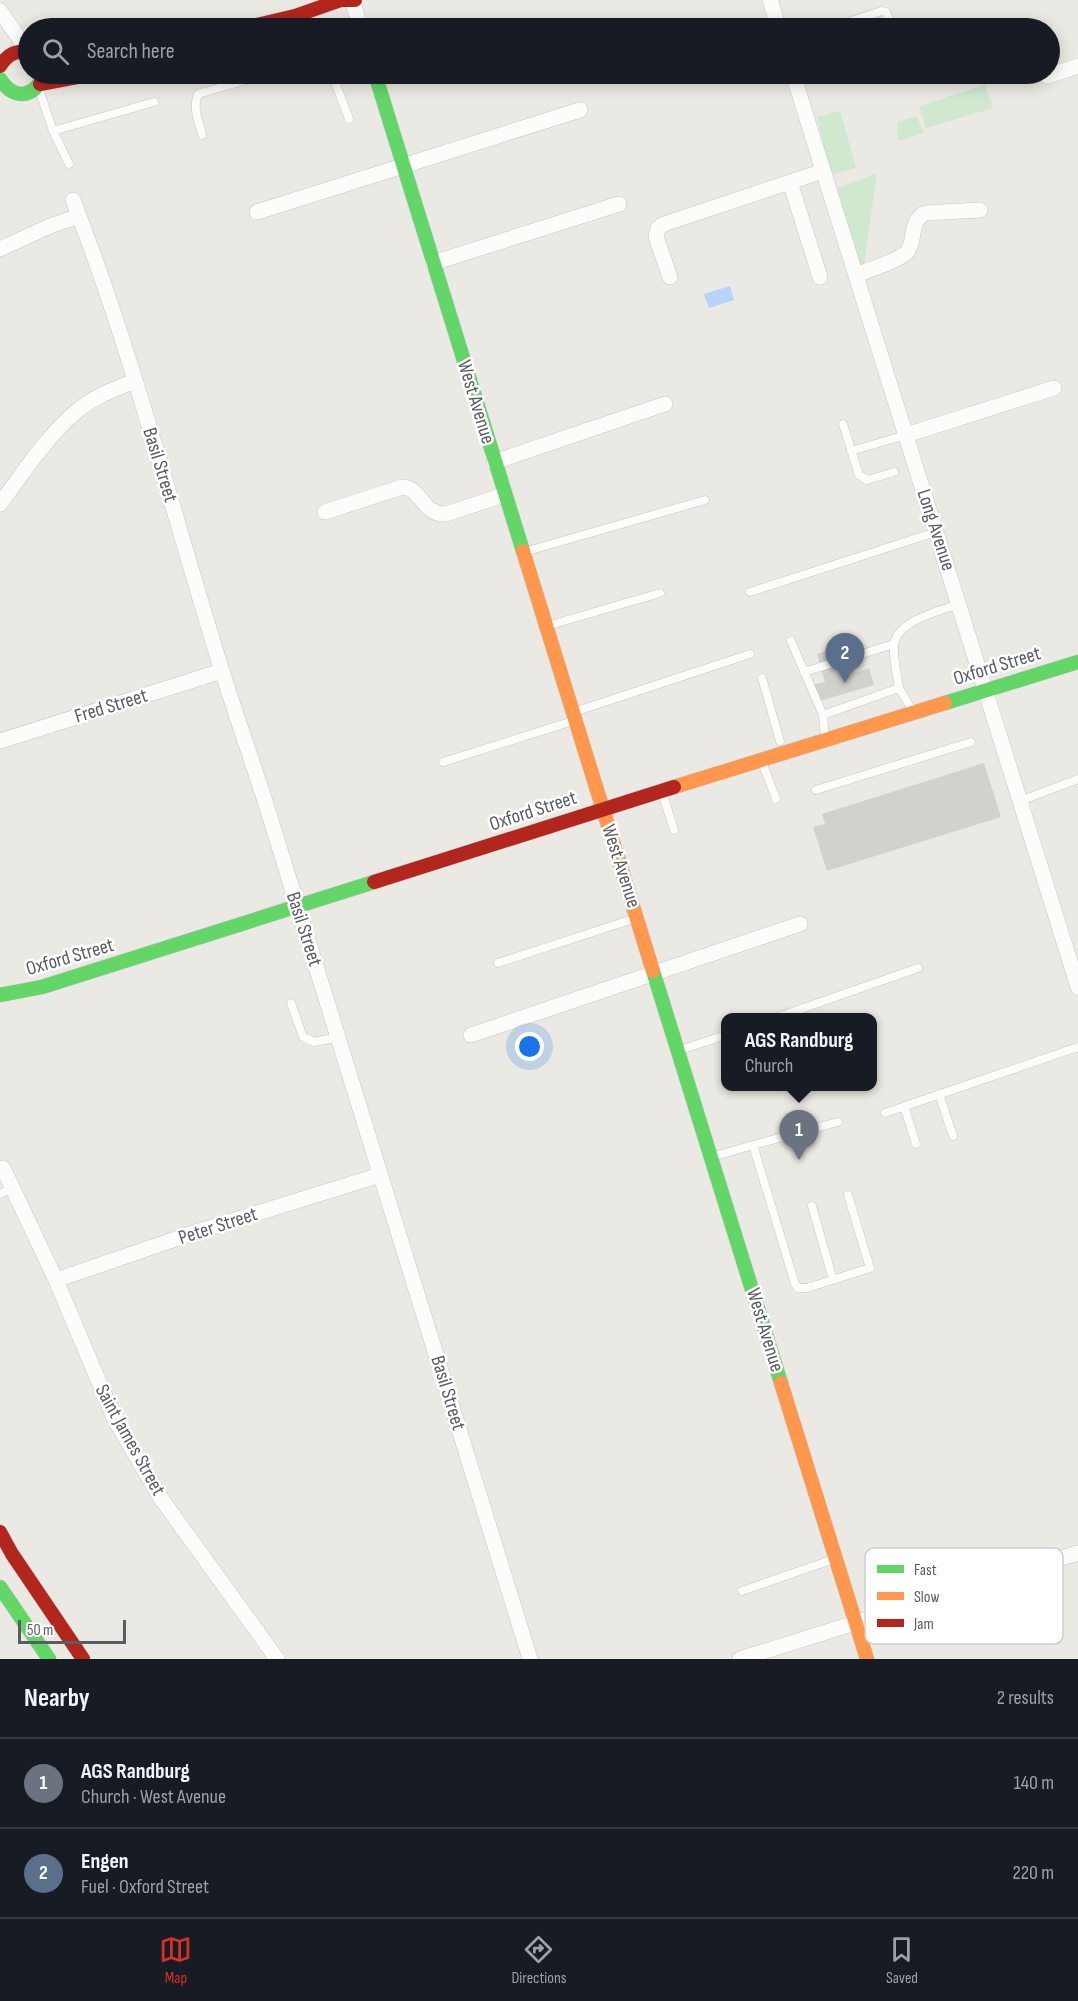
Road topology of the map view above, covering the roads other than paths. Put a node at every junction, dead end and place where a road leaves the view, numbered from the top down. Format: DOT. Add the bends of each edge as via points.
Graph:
graph roads {
  1 [pos="353,0"];
  2 [pos="770,0"];
  3 [pos="0,11"];
  4 [pos="286,18"];
  5 [pos="313,18"];
  6 [pos="358,18"];
  7 [pos="776,18"];
  8 [pos="861,18"];
  9 [pos="890,18"];
  10 [pos="18,37"];
  11 [pos="18,52"];
  12 [pos="1,60"];
  13 [pos="1078,66"];
  14 [pos="1060,72"];
  15 [pos="0,79"];
  16 [pos="39,84"];
  17 [pos="41,84"];
  18 [pos="231,84"];
  19 [pos="336,84"];
  20 [pos="378,84"];
  21 [pos="796,84"];
  22 [pos="6,94"];
  23 [pos="154,102"];
  24 [pos="580,110"];
  25 [pos="349,119"];
  26 [pos="52,131"];
  27 [pos="202,135"];
  28 [pos="69,164"];
  29 [pos="402,165"];
  30 [pos="823,171"];
  31 [pos="790,182"];
  32 [pos="73,200"];
  33 [pos="619,204"];
  34 [pos="980,210"];
  35 [pos="257,212"];
  36 [pos="79,216"];
  37 [pos="0,249"];
  38 [pos="433,263"];
  39 [pos="856,275"];
  40 [pos="670,277"];
  41 [pos="820,277"];
  42 [pos="135,381"];
  43 [pos="1054,388"];
  44 [pos="665,404"];
  45 [pos="843,424"];
  46 [pos="906,435"];
  47 [pos="851,451"];
  48 [pos="494,462"];
  49 [pos="894,472"];
  50 [pos="504,495"];
  51 [pos="705,500"];
  52 [pos="0,504"];
  53 [pos="325,512"];
  54 [pos="936,532"];
  55 [pos="523,553"];
  56 [pos="750,592"];
  57 [pos="660,593"];
  58 [pos="959,604"];
  59 [pos="546,626"];
  60 [pos="791,641"];
  61 [pos="894,644"];
  62 [pos="750,654"];
  63 [pos="1078,662"];
  64 [pos="222,671"];
  65 [pos="804,672"];
  66 [pos="762,678"];
  67 [pos="899,688"];
  68 [pos="984,690"];
  69 [pos="914,712"];
  70 [pos="823,715"];
  71 [pos="574,716"];
  72 [pos="0,741"];
  73 [pos="780,741"];
  74 [pos="825,741"];
  75 [pos="971,742"];
  76 [pos="762,760"];
  77 [pos="443,762"];
  78 [pos="1078,779"];
  79 [pos="816,790"];
  80 [pos="662,791"];
  81 [pos="776,799"];
  82 [pos="1020,801"];
  83 [pos="602,809"];
  84 [pos="674,830"];
  85 [pos="297,906"];
  86 [pos="637,917"];
  87 [pos="800,924"];
  88 [pos="1073,955"];
  89 [pos="498,963"];
  90 [pos="918,968"];
  91 [pos="654,974"];
  92 [pos="1078,987"];
  93 [pos="0,995"];
  94 [pos="291,1003"];
  95 [pos="787,1013"];
  96 [pos="471,1035"];
  97 [pos="339,1037"];
  98 [pos="721,1037"];
  99 [pos="1078,1047"];
  100 [pos="679,1050"];
  101 [pos="939,1094"];
  102 [pos="904,1106"];
  103 [pos="885,1113"];
  104 [pos="838,1122"];
  105 [pos="953,1136"];
  106 [pos="916,1144"];
  107 [pos="753,1146"];
  108 [pos="711,1157"];
  109 [pos="3,1168"];
  110 [pos="380,1175"];
  111 [pos="6,1191"];
  112 [pos="848,1195"];
  113 [pos="812,1206"];
  114 [pos="56,1280"];
  115 [pos="833,1280"];
  116 [pos="0,1532"];
  117 [pos="1078,1553"];
  118 [pos="1063,1558"];
  119 [pos="836,1559"];
  120 [pos="0,1587"];
  121 [pos="741,1591"];
  122 [pos="865,1619"];
  123 [pos="855,1622"];
  124 [pos="48,1659"];
  125 [pos="82,1659"];
  126 [pos="277,1659"];
  127 [pos="530,1659"];
  128 [pos="740,1659"];
  129 [pos="867,1659"];
  1 -- 4 [label="street" via="341,0"];
  1 -- 5 [label="street" via="344,9"];
  1 -- 6 [label="street"];
  2 -- 7 [label="street"];
  3 -- 10 [label="street"];
  8 -- 9 [label="lane" via="882,11"];
  11 -- 12 [label="street"];
  13 -- 14 [label="street"];
  15 -- 22 [label="street"];
  16 -- 22 [label="street" via="29,94"];
  17 -- 26 [label="lane"];
  18 -- 27 [label="lane" via="198,94 195,108"];
  19 -- 25 [label="lane"];
  20 -- 29 [label="street, West Avenue"];
  21 -- 30 [label="street, Long Avenue"];
  23 -- 26 [label="lane"];
  24 -- 29 [label="street"];
  26 -- 28 [label="lane"];
  29 -- 35 [label="street"];
  29 -- 38 [label="street, West Avenue"];
  30 -- 31 [label="street"];
  30 -- 39 [label="street, Long Avenue"];
  31 -- 40 [label="street" via="658,228 656,237"];
  31 -- 41 [label="street"];
  32 -- 36 [label="street, Basil Street"];
  33 -- 38 [label="street"];
  34 -- 39 [label="street" via="925,213 914,226 909,250"];
  36 -- 37 [label="street"];
  36 -- 42 [label="street, Basil Street"];
  38 -- 48 [label="street, West Avenue"];
  39 -- 46 [label="street, Long Avenue"];
  42 -- 52 [label="street" via="110,390 77,410"];
  42 -- 64 [label="street, Basil Street"];
  43 -- 46 [label="street"];
  44 -- 48 [label="street"];
  45 -- 47 [label="lane"];
  46 -- 47 [label="lane"];
  46 -- 54 [label="street, Long Avenue"];
  47 -- 49 [label="lane" via="862,478"];
  48 -- 50 [label="street, West Avenue"];
  50 -- 53 [label="street" via="440,515 430,511 412,490 402,487"];
  50 -- 55 [label="street, West Avenue"];
  51 -- 55 [label="lane"];
  54 -- 56 [label="lane"];
  54 -- 58 [label="street, Long Avenue"];
  55 -- 59 [label="street, West Avenue"];
  57 -- 59 [label="lane"];
  58 -- 61 [label="lane" via="912,622 896,636"];
  58 -- 68 [label="street, Long Avenue"];
  59 -- 71 [label="street, West Avenue"];
  60 -- 65 [label="lane"];
  61 -- 65 [label="lane"];
  61 -- 67 [label="lane"];
  62 -- 71 [label="lane"];
  63 -- 68 [label="street, Oxford Street"];
  64 -- 72 [label="street, Fred Street"];
  64 -- 85 [label="street, Basil Street"];
  65 -- 70 [label="lane"];
  66 -- 73 [label="lane"];
  67 -- 69 [label="lane"];
  67 -- 70 [label="lane"];
  68 -- 69 [label="street, Oxford Street"];
  68 -- 82 [label="street, Long Avenue"];
  69 -- 74 [label="street, Oxford Street"];
  70 -- 74 [label="lane"];
  71 -- 77 [label="lane"];
  71 -- 83 [label="street, West Avenue"];
  74 -- 76 [label="street, Oxford Street"];
  75 -- 79 [label="lane"];
  76 -- 80 [label="street, Oxford Street"];
  76 -- 81 [label="lane"];
  78 -- 82 [label="lane"];
  80 -- 83 [label="street, Oxford Street"];
  80 -- 84 [label="lane"];
  82 -- 88 [label="street, Long Avenue"];
  83 -- 85 [label="street, Oxford Street"];
  83 -- 86 [label="street, West Avenue"];
  85 -- 93 [label="street, Oxford Street" via="42,987"];
  85 -- 97 [label="street, Basil Street"];
  86 -- 89 [label="lane"];
  86 -- 91 [label="street, West Avenue"];
  87 -- 91 [label="street"];
  88 -- 92 [label="street, Long Avenue"];
  90 -- 95 [label="lane"];
  91 -- 96 [label="street"];
  91 -- 100 [label="street, West Avenue"];
  94 -- 97 [label="lane" via="303,1037 314,1042"];
  97 -- 110 [label="street, Basil Street"];
  98 -- 100 [label="lane"];
  99 -- 101 [label="lane"];
  100 -- 108 [label="street, West Avenue"];
  101 -- 102 [label="lane"];
  101 -- 105 [label="lane"];
  102 -- 103 [label="lane"];
  102 -- 106 [label="lane"];
  104 -- 107 [label="lane"];
  107 -- 108 [label="lane"];
  107 -- 115 [label="lane" via="795,1284 802,1289"];
  108 -- 119 [label="street, West Avenue"];
  109 -- 111 [label="street, Saint James Street"];
  110 -- 114 [label="street, Peter Street"];
  110 -- 127 [label="street, Basil Street"];
  111 -- 114 [label="street, Saint James Street"];
  112 -- 115 [label="lane" via="870,1266"];
  113 -- 115 [label="lane"];
  114 -- 126 [label="street, Saint James Street" via="120,1429 160,1497"];
  116 -- 125 [label="street"];
  117 -- 118 [label="street"];
  119 -- 121 [label="lane"];
  119 -- 123 [label="street, West Avenue"];
  120 -- 124 [label="street"];
  122 -- 123 [label="street"];
  123 -- 128 [label="street"];
  123 -- 129 [label="street, West Avenue"];
}
